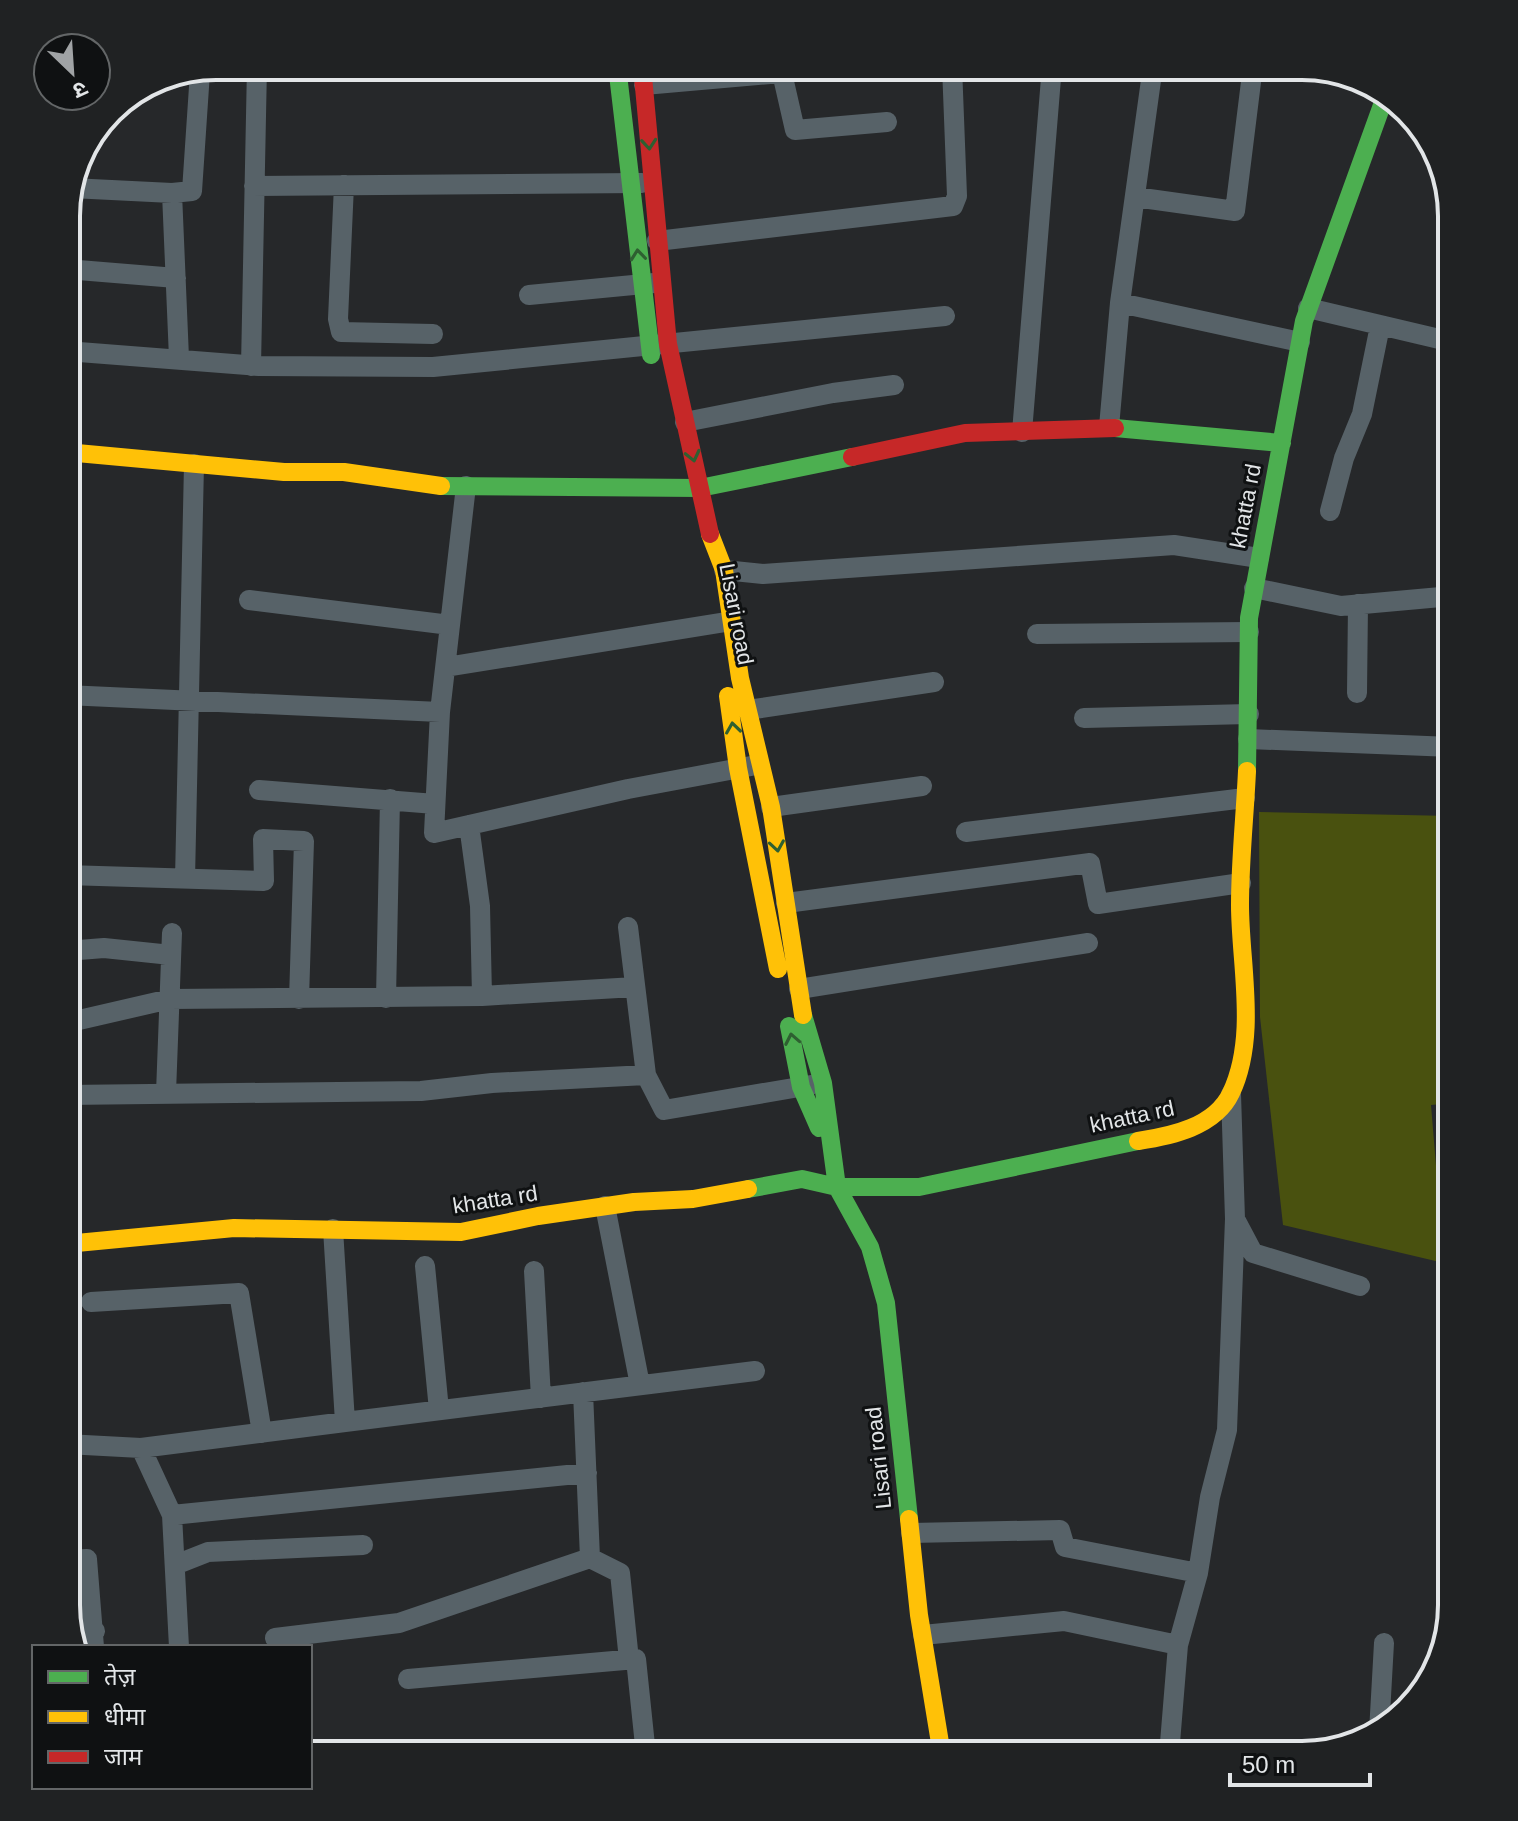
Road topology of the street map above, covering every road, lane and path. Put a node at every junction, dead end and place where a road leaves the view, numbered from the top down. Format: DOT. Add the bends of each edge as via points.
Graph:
graph roads {
  1 [pos="257,80"];
  2 [pos="620,80"];
  3 [pos="643,80"];
  4 [pos="784,80"];
  5 [pos="953,80"];
  6 [pos="1051,80"];
  7 [pos="1151,80"];
  8 [pos="1251,80"];
  9 [pos="199,82"];
  10 [pos="1382,106"];
  11 [pos="887,122"];
  12 [pos="642,183"];
  13 [pos="344,185"];
  14 [pos="254,186"];
  15 [pos="83,189"];
  16 [pos="172,193"];
  17 [pos="1135,197"];
  18 [pos="657,241"];
  19 [pos="80,270"];
  20 [pos="176,278"];
  21 [pos="651,283"];
  22 [pos="529,295"];
  23 [pos="1120,303"];
  24 [pos="1308,308"];
  25 [pos="945,316"];
  26 [pos="1380,326"];
  27 [pos="433,334"];
  28 [pos="1438,339"];
  29 [pos="1300,342"];
  30 [pos="658,345"];
  31 [pos="80,352"];
  32 [pos="179,358"];
  33 [pos="251,366"];
  34 [pos="894,385"];
  35 [pos="685,422"];
  36 [pos="1109,427"];
  37 [pos="1022,432"];
  38 [pos="1282,443"];
  39 [pos="80,453"];
  40 [pos="194,464"];
  41 [pos="466,486"];
  42 [pos="692,488"];
  43 [pos="1330,511"];
  44 [pos="1259,558"];
  45 [pos="724,570"];
  46 [pos="1254,588"];
  47 [pos="1438,597"];
  48 [pos="249,600"];
  49 [pos="1358,604"];
  50 [pos="725,622"];
  51 [pos="450,625"];
  52 [pos="1249,632"];
  53 [pos="1037,634"];
  54 [pos="446,667"];
  55 [pos="934,682"];
  56 [pos="1357,693"];
  57 [pos="80,696"];
  58 [pos="190,700"];
  59 [pos="748,710"];
  60 [pos="440,712"];
  61 [pos="1249,714"];
  62 [pos="1084,718"];
  63 [pos="1248,739"];
  64 [pos="1438,746"];
  65 [pos="761,764"];
  66 [pos="738,768"];
  67 [pos="922,786"];
  68 [pos="259,790"];
  69 [pos="1245,798"];
  70 [pos="390,799"];
  71 [pos="435,804"];
  72 [pos="771,807"];
  73 [pos="469,825"];
  74 [pos="966,832"];
  75 [pos="80,875"];
  76 [pos="185,879"];
  77 [pos="1241,883"];
  78 [pos="786,903"];
  79 [pos="628,927"];
  80 [pos="172,933"];
  81 [pos="1088,943"];
  82 [pos="80,950"];
  83 [pos="171,955"];
  84 [pos="635,987"];
  85 [pos="799,989"];
  86 [pos="482,996"];
  87 [pos="386,998"];
  88 [pos="170,999"];
  89 [pos="299,999"];
  90 [pos="80,1020"];
  91 [pos="646,1075"];
  92 [pos="823,1083"];
  93 [pos="801,1087"];
  94 [pos="166,1093"];
  95 [pos="1231,1094"];
  96 [pos="80,1095"];
  97 [pos="834,1165"];
  98 [pos="837,1187"];
  99 [pos="605,1206"];
  100 [pos="1235,1219"];
  101 [pos="333,1229"];
  102 [pos="80,1243"];
  103 [pos="425,1266"];
  104 [pos="534,1271"];
  105 [pos="1360,1286"];
  106 [pos="91,1302"];
  107 [pos="755,1371"];
  108 [pos="640,1385"];
  109 [pos="583,1392"];
  110 [pos="541,1398"];
  111 [pos="439,1410"];
  112 [pos="345,1422"];
  113 [pos="262,1433"];
  114 [pos="80,1445"];
  115 [pos="141,1448"];
  116 [pos="587,1473"];
  117 [pos="172,1515"];
  118 [pos="911,1533"];
  119 [pos="363,1545"];
  120 [pos="590,1558"];
  121 [pos="80,1559"];
  122 [pos="175,1565"];
  123 [pos="1198,1573"];
  124 [pos="923,1635"];
  125 [pos="275,1638"];
  126 [pos="94,1639"];
  127 [pos="1384,1643"];
  128 [pos="179,1645"];
  129 [pos="1178,1645"];
  130 [pos="629,1660"];
  131 [pos="408,1679"];
  132 [pos="1380,1717"];
  133 [pos="645,1741"];
  134 [pos="940,1741"];
  135 [pos="1170,1741"];
  1 -- 14 [label="street"];
  2 -- 12 [label="street, Lisari road"];
  3 -- 12 [label="street, Lisari road, one-way"];
  4 -- 11 [label="street" via="795,130"];
  5 -- 18 [label="street" via="957,196 953,206"];
  6 -- 37 [label="street"];
  7 -- 17 [label="street"];
  8 -- 17 [label="street" via="1235,211"];
  9 -- 16 [label="street" via="192,191"];
  10 -- 24 [label="street, khatta rd"];
  12 -- 13 [label="street"];
  12 -- 18 [label="street, Lisari road"];
  21 -- 12 [label="street, Lisari road, one-way"];
  13 -- 14 [label="street"];
  13 -- 27 [label="street" via="341,332"];
  14 -- 33 [label="street"];
  15 -- 16 [label="street"];
  16 -- 20 [label="street"];
  17 -- 23 [label="street"];
  18 -- 21 [label="street, Lisari road"];
  19 -- 20 [label="street"];
  20 -- 32 [label="street"];
  21 -- 22 [label="street"];
  21 -- 30 [label="street, Lisari road"];
  23 -- 29 [label="street"];
  23 -- 36 [label="street"];
  24 -- 26 [label="street"];
  24 -- 29 [label="street, khatta rd"];
  25 -- 30 [label="street"];
  26 -- 28 [label="street"];
  26 -- 43 [label="street" via="1362,414"];
  29 -- 38 [label="street, khatta rd"];
  30 -- 33 [label="street" via="433,367"];
  30 -- 35 [label="street, Lisari road"];
  30 -- 42 [label="street, Lisari road"];
  31 -- 32 [label="street"];
  32 -- 33 [label="street"];
  34 -- 35 [label="street"];
  35 -- 42 [label="street, Lisari road, one-way"];
  36 -- 37 [label="street"];
  36 -- 38 [label="street"];
  37 -- 42 [label="street" via="965,433"];
  38 -- 44 [label="street, khatta rd"];
  39 -- 40 [label="street"];
  40 -- 41 [label="street" via="344,472 426,486"];
  40 -- 58 [label="street"];
  41 -- 42 [label="street"];
  41 -- 51 [label="street"];
  42 -- 45 [label="street, Lisari road"];
  42 -- 50 [label="street, Lisari road"];
  44 -- 45 [label="street" via="1174,545 763,574"];
  44 -- 46 [label="street, khatta rd"];
  45 -- 50 [label="street, Lisari road"];
  46 -- 49 [label="street" via="1341,606"];
  46 -- 52 [label="street, khatta rd"];
  47 -- 49 [label="street"];
  48 -- 51 [label="street"];
  49 -- 56 [label="street"];
  50 -- 54 [label="street"];
  50 -- 59 [label="street, Lisari road"];
  66 -- 50 [label="street, Lisari road, one-way"];
  51 -- 54 [label="street"];
  52 -- 53 [label="street"];
  52 -- 61 [label="street, khatta rd"];
  54 -- 60 [label="street"];
  55 -- 59 [label="street"];
  57 -- 58 [label="street"];
  58 -- 60 [label="street"];
  58 -- 76 [label="street"];
  59 -- 65 [label="street, Lisari road"];
  60 -- 71 [label="street"];
  61 -- 62 [label="street"];
  61 -- 63 [label="street, khatta rd"];
  63 -- 64 [label="street"];
  63 -- 69 [label="street, khatta rd"];
  65 -- 66 [label="street"];
  65 -- 72 [label="street, Lisari road"];
  66 -- 73 [label="street"];
  93 -- 66 [label="street, Lisari road, one-way"];
  67 -- 72 [label="street"];
  68 -- 70 [label="street"];
  69 -- 74 [label="street"];
  69 -- 77 [label="street, khatta rd"];
  70 -- 71 [label="street"];
  70 -- 87 [label="street"];
  71 -- 73 [label="street" via="434,833"];
  72 -- 78 [label="street, Lisari road, one-way"];
  73 -- 86 [label="street" via="480,906"];
  75 -- 76 [label="street"];
  76 -- 89 [label="street" via="264,881 263,839 304,841"];
  77 -- 78 [label="street" via="1098,904 1090,863"];
  77 -- 95 [label="street, khatta rd" via="1245,1038"];
  78 -- 85 [label="street, Lisari road"];
  79 -- 84 [label="street"];
  80 -- 83 [label="street"];
  81 -- 85 [label="street"];
  82 -- 83 [label="street"];
  83 -- 88 [label="street"];
  84 -- 86 [label="street"];
  84 -- 91 [label="street"];
  85 -- 92 [label="street, Lisari road"];
  86 -- 87 [label="street"];
  87 -- 89 [label="street"];
  88 -- 89 [label="street"];
  88 -- 90 [label="street"];
  88 -- 94 [label="street"];
  91 -- 93 [label="street" via="664,1110"];
  91 -- 94 [label="street" via="421,1091"];
  92 -- 93 [label="street"];
  92 -- 97 [label="street, Lisari road"];
  93 -- 97 [label="street, Lisari road"];
  94 -- 96 [label="street"];
  95 -- 98 [label="street, khatta rd" via="1204,1122 1173,1136 919,1187"];
  95 -- 100 [label="street"];
  97 -- 98 [label="street, Lisari road"];
  98 -- 99 [label="street, khatta rd" via="802,1179 693,1199"];
  98 -- 118 [label="street, Lisari road" via="870,1247 886,1303"];
  99 -- 101 [label="street, khatta rd" via="461,1232"];
  99 -- 108 [label="street"];
  100 -- 105 [label="street" via="1253,1253"];
  100 -- 123 [label="street" via="1227,1430"];
  101 -- 102 [label="street, khatta rd" via="234,1228"];
  101 -- 112 [label="street"];
  103 -- 111 [label="street"];
  104 -- 110 [label="street"];
  106 -- 113 [label="street" via="239,1293"];
  107 -- 108 [label="street"];
  108 -- 109 [label="street"];
  109 -- 110 [label="street"];
  109 -- 116 [label="street"];
  110 -- 111 [label="street"];
  111 -- 112 [label="street"];
  112 -- 113 [label="street"];
  113 -- 115 [label="street"];
  114 -- 115 [label="street"];
  115 -- 117 [label="street"];
  116 -- 117 [label="street"];
  116 -- 120 [label="street"];
  117 -- 122 [label="street"];
  118 -- 123 [label="street" via="1060,1530 1065,1547"];
  118 -- 124 [label="street, Lisari road"];
  119 -- 122 [label="street" via="208,1552"];
  120 -- 125 [label="street" via="399,1623"];
  120 -- 130 [label="street" via="620,1573"];
  121 -- 126 [label="street" via="87,1559"];
  122 -- 128 [label="street"];
  123 -- 129 [label="street"];
  124 -- 129 [label="street" via="1064,1621"];
  124 -- 134 [label="street, Lisari road"];
  127 -- 132 [label="street"];
  129 -- 135 [label="street"];
  130 -- 131 [label="street"];
  130 -- 133 [label="street" via="636,1659"];
}
